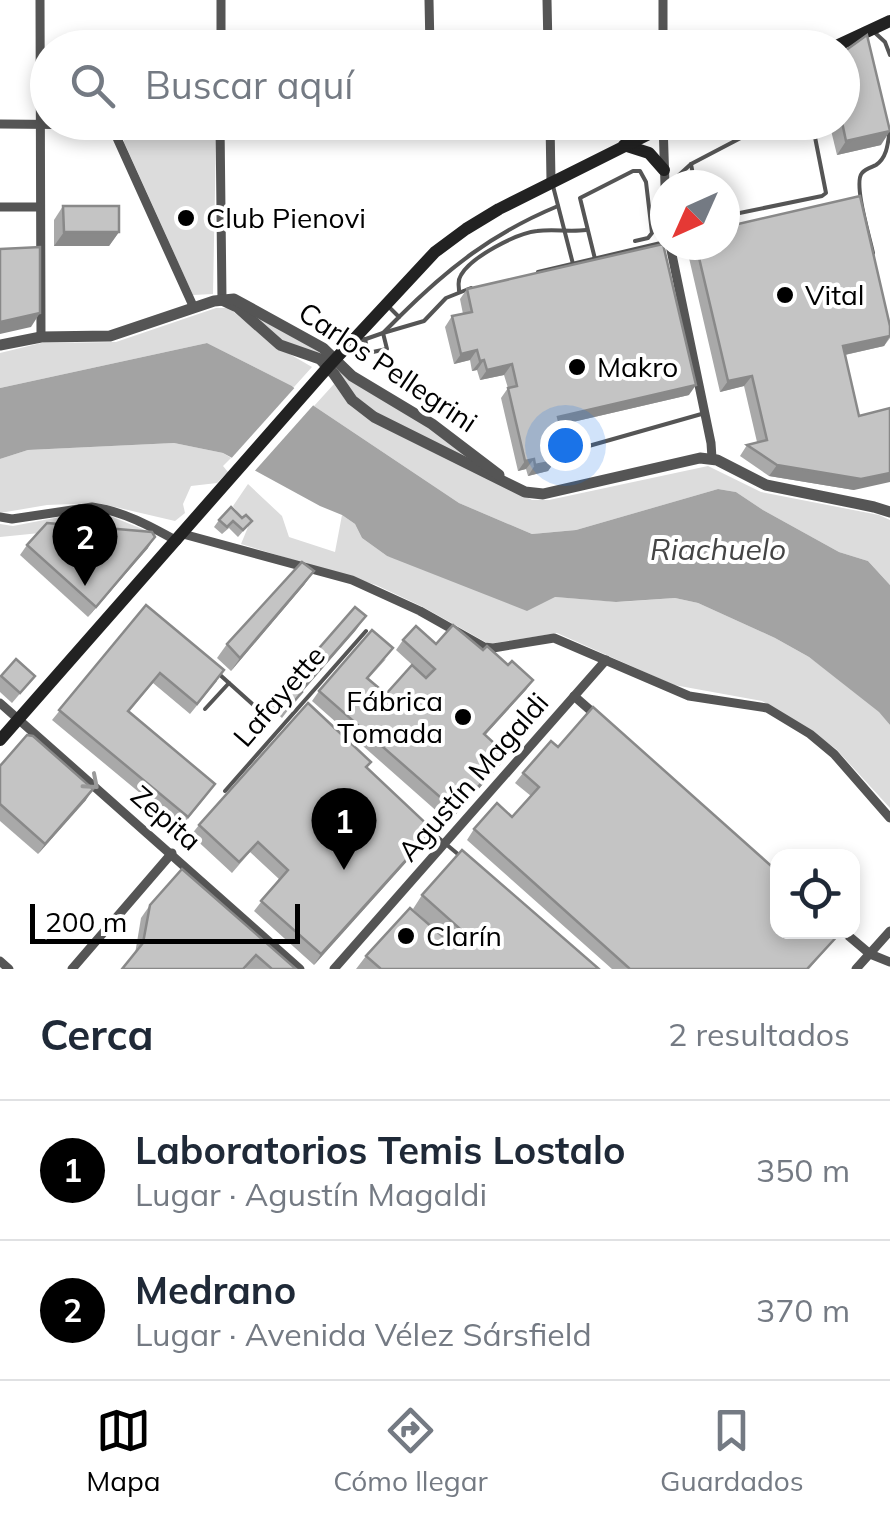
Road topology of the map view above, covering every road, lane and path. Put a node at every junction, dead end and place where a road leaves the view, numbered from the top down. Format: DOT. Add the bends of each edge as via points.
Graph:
graph roads {
  1 [pos="40,0"];
  2 [pos="221,0"];
  3 [pos="430,0"];
  4 [pos="547,0"];
  5 [pos="663,0"];
  6 [pos="890,21"];
  7 [pos="872,29"];
  8 [pos="40,30"];
  9 [pos="221,30"];
  10 [pos="430,30"];
  11 [pos="548,30"];
  12 [pos="663,30"];
  13 [pos="860,35"];
  14 [pos="890,55"];
  15 [pos="0,124"];
  16 [pos="30,124"];
  17 [pos="890,128"];
  18 [pos="40,140"];
  19 [pos="118,140"];
  20 [pos="220,140"];
  21 [pos="550,140"];
  22 [pos="634,140"];
  23 [pos="665,140"];
  24 [pos="737,140"];
  25 [pos="816,140"];
  26 [pos="624,145"];
  27 [pos="691,164"];
  28 [pos="664,170"];
  29 [pos="685,170"];
  30 [pos="692,170"];
  31 [pos="551,182"];
  32 [pos="558,206"];
  33 [pos="0,207"];
  34 [pos="40,207"];
  35 [pos="740,213"];
  36 [pos="588,230"];
  37 [pos="564,232"];
  38 [pos="635,241"];
  39 [pos="650,248"];
  40 [pos="595,259"];
  41 [pos="671,260"];
  42 [pos="874,260"];
  43 [pos="573,264"];
  44 [pos="418,268"];
  45 [pos="526,275"];
  46 [pos="432,284"];
  47 [pos="483,286"];
  48 [pos="459,291"];
  49 [pos="222,300"];
  50 [pos="385,304"];
  51 [pos="194,308"];
  52 [pos="399,317"];
  53 [pos="287,328"];
  54 [pos="384,333"];
  55 [pos="41,337"];
  56 [pos="365,339"];
  57 [pos="277,342"];
  58 [pos="349,344"];
  59 [pos="0,345"];
  60 [pos="332,363"];
  61 [pos="386,396"];
  62 [pos="402,406"];
  63 [pos="704,412"];
  64 [pos="374,417"];
  65 [pos="390,427"];
  66 [pos="564,453"];
  67 [pos="712,458"];
  68 [pos="520,490"];
  69 [pos="890,512"];
  70 [pos="0,518"];
  71 [pos="180,538"];
  72 [pos="366,631"];
  73 [pos="606,660"];
  74 [pos="214,670"];
  75 [pos="228,683"];
  76 [pos="574,696"];
  77 [pos="0,704"];
  78 [pos="205,710"];
  79 [pos="18,719"];
  80 [pos="270,719"];
  81 [pos="603,721"];
  82 [pos="0,740"];
  83 [pos="225,792"];
  84 [pos="890,818"];
  85 [pos="420,822"];
  86 [pos="444,843"];
  87 [pos="172,853"];
  88 [pos="459,856"];
  89 [pos="890,931"];
  90 [pos="852,939"];
  91 [pos="870,954"];
  92 [pos="0,961"];
  93 [pos="890,962"];
  94 [pos="9,969"];
  95 [pos="72,969"];
  96 [pos="300,969"];
  97 [pos="334,969"];
  98 [pos="856,969"];
  1 -- 8 [label="street"];
  2 -- 9 [label="street"];
  3 -- 10 [label="street"];
  4 -- 11 [label="street"];
  5 -- 12 [label="street"];
  6 -- 7 [label="main road"];
  7 -- 13 [label="main road"];
  7 -- 14 [label="lane"];
  15 -- 16 [label="street"];
  17 -- 42 [label="lane" via="883,158 859,182"];
  18 -- 34 [label="street"];
  19 -- 51 [label="street"];
  20 -- 49 [label="street"];
  21 -- 31 [label="street"];
  22 -- 26 [label="main road"];
  23 -- 28 [label="street"];
  24 -- 27 [label="lane"];
  25 -- 35 [label="lane" via="826,193"];
  26 -- 28 [label="main road" via="649,153"];
  26 -- 31 [label="main road"];
  27 -- 29 [label="lane"];
  27 -- 30 [label="lane"];
  31 -- 32 [label="lane"];
  31 -- 44 [label="main road" via="483,218"];
  32 -- 37 [label="lane"];
  32 -- 46 [label="lane" via="489,240"];
  33 -- 34 [label="street"];
  34 -- 55 [label="street"];
  36 -- 37 [label="lane"];
  36 -- 38 [label="lane" via="580,198 640,172 652,232"];
  36 -- 40 [label="lane"];
  37 -- 43 [label="lane"];
  37 -- 48 [label="lane" via="539,230 506,242 462,272"];
  39 -- 40 [label="lane"];
  40 -- 43 [label="lane"];
  41 -- 63 [label="street"];
  43 -- 45 [label="lane"];
  44 -- 46 [label="lane"];
  44 -- 50 [label="main road"];
  46 -- 52 [label="lane"];
  47 -- 48 [label="lane"];
  48 -- 54 [label="lane" via="424,321"];
  49 -- 51 [label="street"];
  49 -- 53 [label="street, Carlos Pellegrini" via="240,301"];
  49 -- 57 [label="street, Carlos Pellegrini"];
  50 -- 52 [label="lane"];
  50 -- 58 [label="main road"];
  51 -- 55 [label="street" via="110,336"];
  52 -- 54 [label="lane"];
  53 -- 57 [label="street" via="278,330"];
  53 -- 60 [label="street, Carlos Pellegrini" via="323,348"];
  54 -- 56 [label="lane"];
  54 -- 56 [label="lane" via="387,349 368,353"];
  55 -- 59 [label="street"];
  56 -- 58 [label="lane"];
  57 -- 60 [label="street, Carlos Pellegrini"];
  58 -- 60 [label="main road"];
  60 -- 61 [label="street, Carlos Pellegrini"];
  60 -- 64 [label="street, Carlos Pellegrini" via="352,400"];
  60 -- 71 [label="main road"];
  61 -- 62 [label="street, Carlos Pellegrini"];
  61 -- 64 [label="street" via="385,410"];
  62 -- 65 [label="street"];
  62 -- 68 [label="street, Carlos Pellegrini"];
  63 -- 66 [label="lane"];
  63 -- 67 [label="street"];
  64 -- 65 [label="street, Carlos Pellegrini"];
  65 -- 68 [label="street, Carlos Pellegrini"];
  67 -- 68 [label="street, Carlos Pellegrini" via="543,494"];
  67 -- 69 [label="street" via="766,485"];
  70 -- 71 [label="street" via="100,508"];
  71 -- 73 [label="street" via="352,580 484,647 554,638"];
  71 -- 79 [label="main road"];
  72 -- 83 [label="lane, Lafayette"];
  73 -- 76 [label="street, Agustín Magaldi"];
  73 -- 84 [label="street" via="689,696 767,708 834,754"];
  74 -- 75 [label="lane"];
  75 -- 78 [label="lane"];
  75 -- 80 [label="lane"];
  76 -- 81 [label="street"];
  76 -- 86 [label="street, Agustín Magaldi"];
  77 -- 79 [label="street, Zepita"];
  79 -- 82 [label="main road"];
  79 -- 87 [label="street, Zepita, one-way"];
  85 -- 86 [label="lane"];
  86 -- 88 [label="lane"];
  86 -- 97 [label="street, Agustín Magaldi"];
  87 -- 95 [label="street"];
  87 -- 96 [label="street, Zepita"];
  89 -- 91 [label="street"];
  90 -- 91 [label="street"];
  91 -- 93 [label="street"];
  91 -- 98 [label="street"];
  92 -- 94 [label="street"];
}
